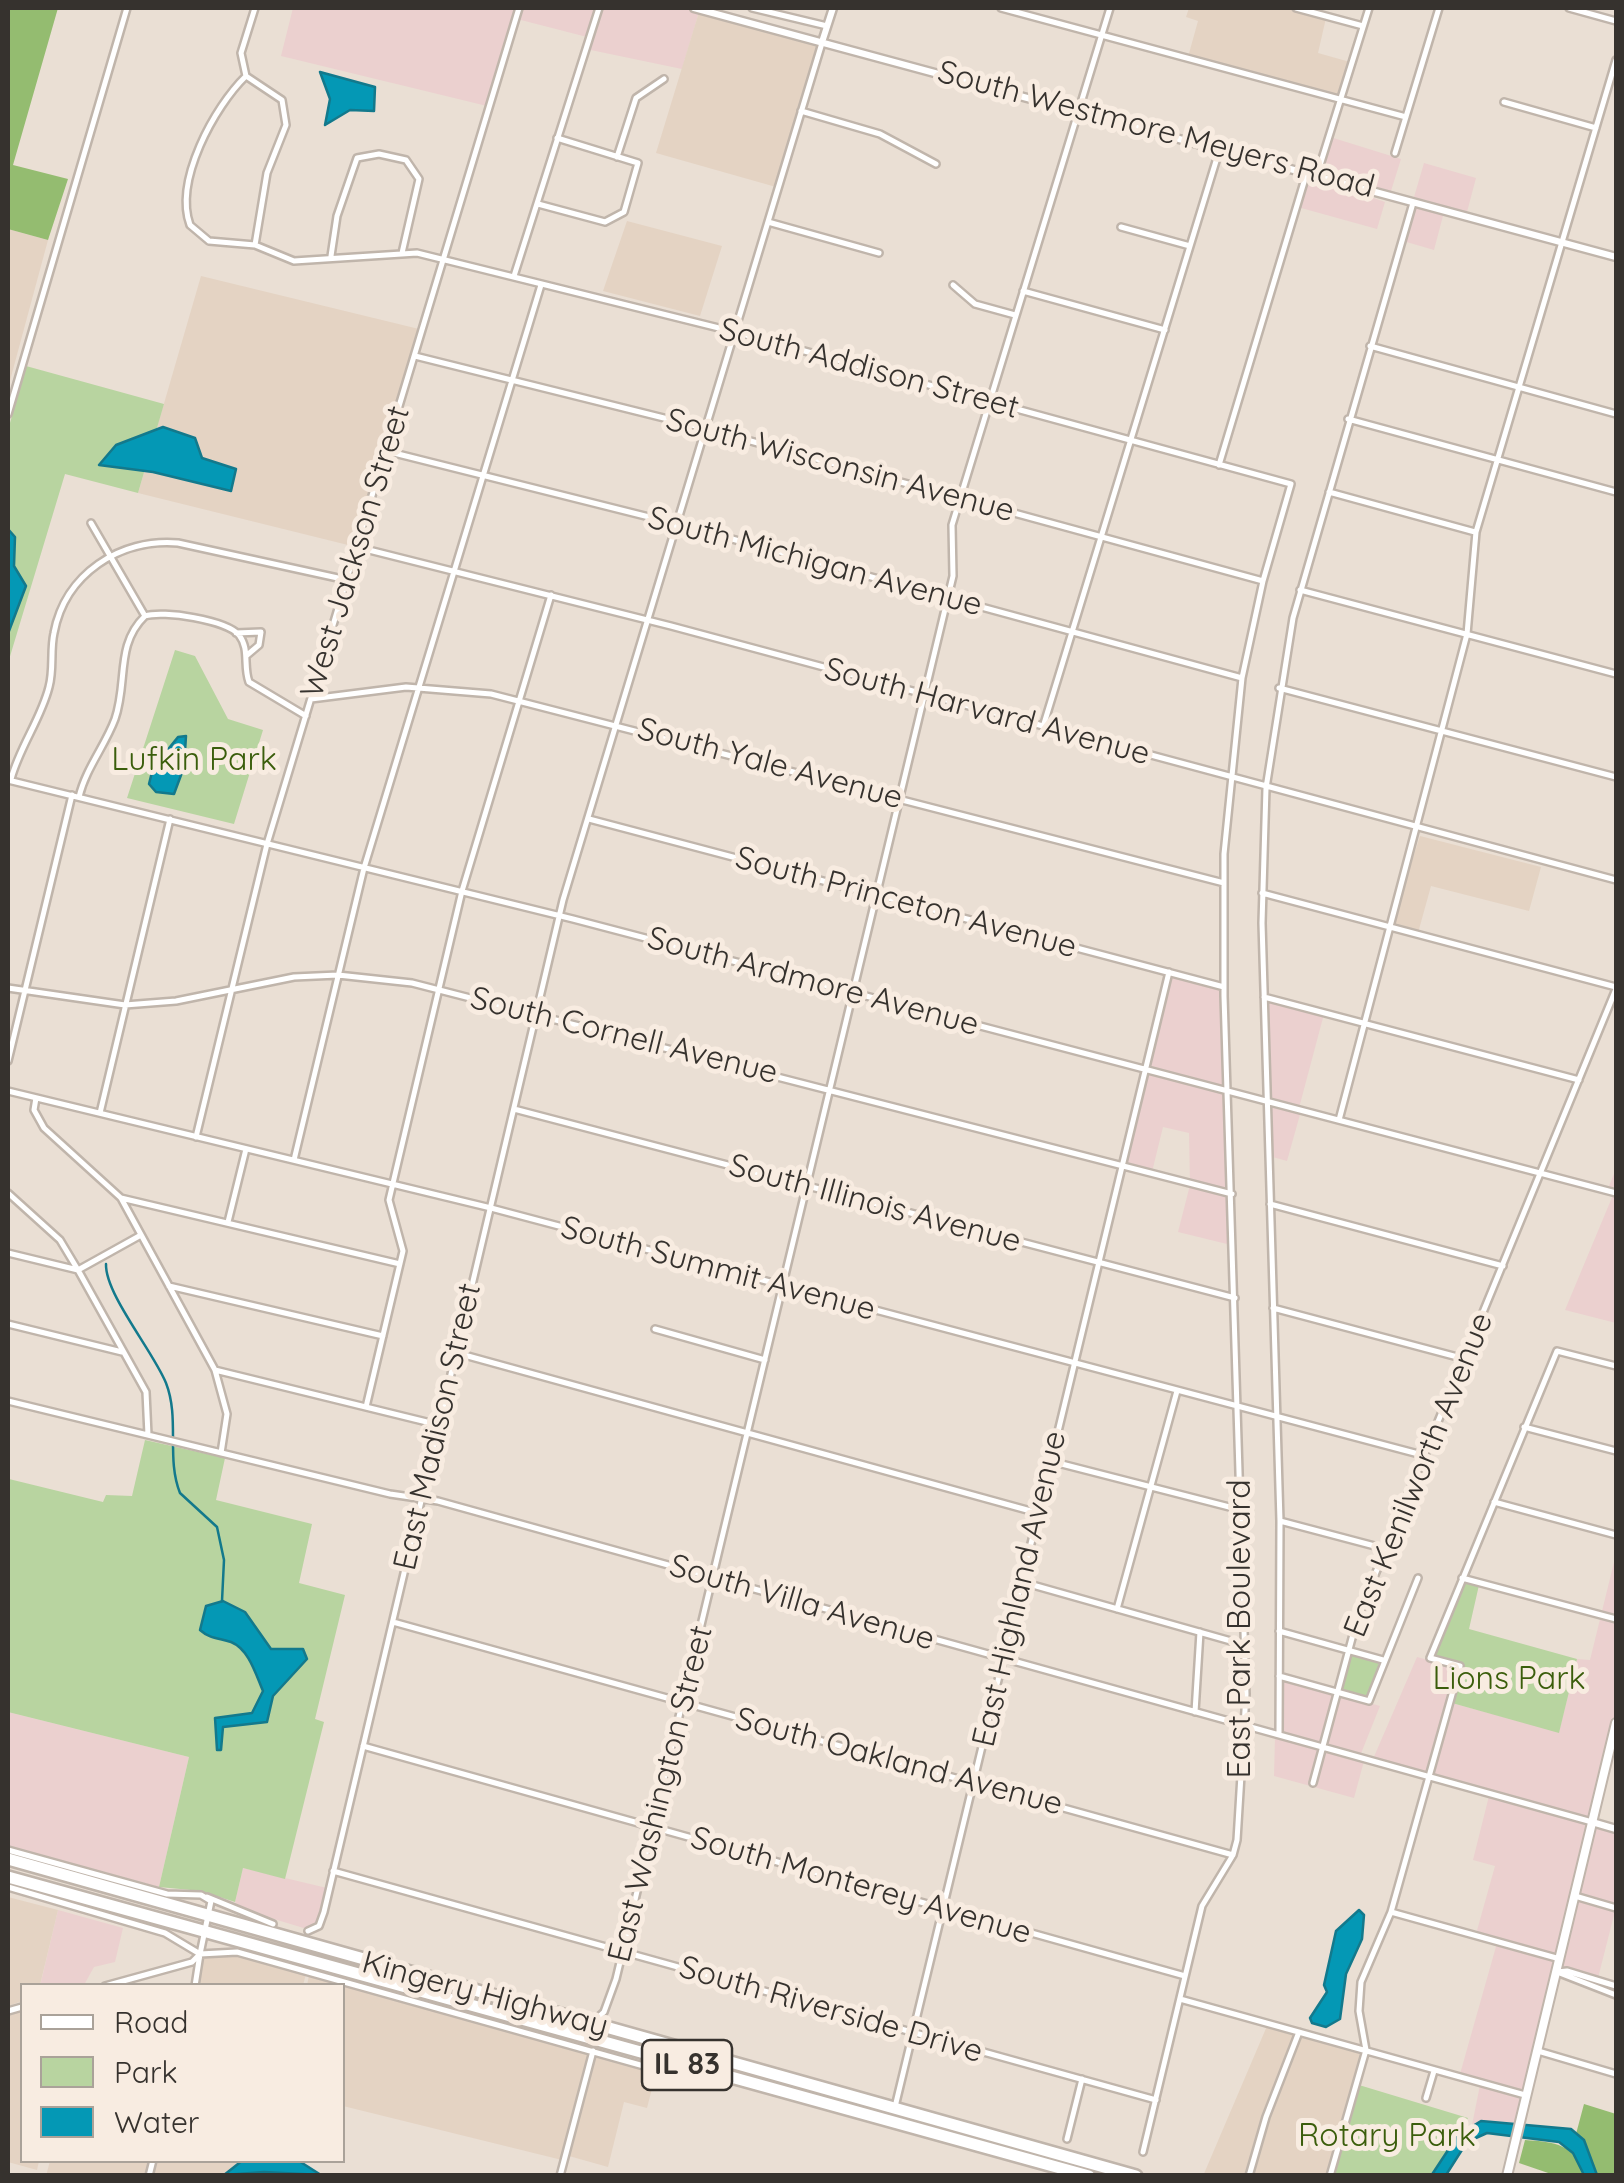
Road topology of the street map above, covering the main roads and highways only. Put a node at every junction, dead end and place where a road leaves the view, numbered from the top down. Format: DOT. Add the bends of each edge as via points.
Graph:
graph roads {
  1 [pos="1616,1723"];
  2 [pos="8,1859"];
  3 [pos="8,1877"];
  4 [pos="208,1925"];
  5 [pos="1089,2176"];
  6 [pos="1136,2176"];
  7 [pos="1507,2176"];
  1 -- 7 [label="main road"];
  2 -- 4 [label="highway, Kingery Highway / IL 83"];
  3 -- 4 [label="highway, Kingery Highway / IL 83"];
  4 -- 5 [label="highway, Kingery Highway / IL 83"];
  4 -- 6 [label="highway, Kingery Highway / IL 83"];
}
